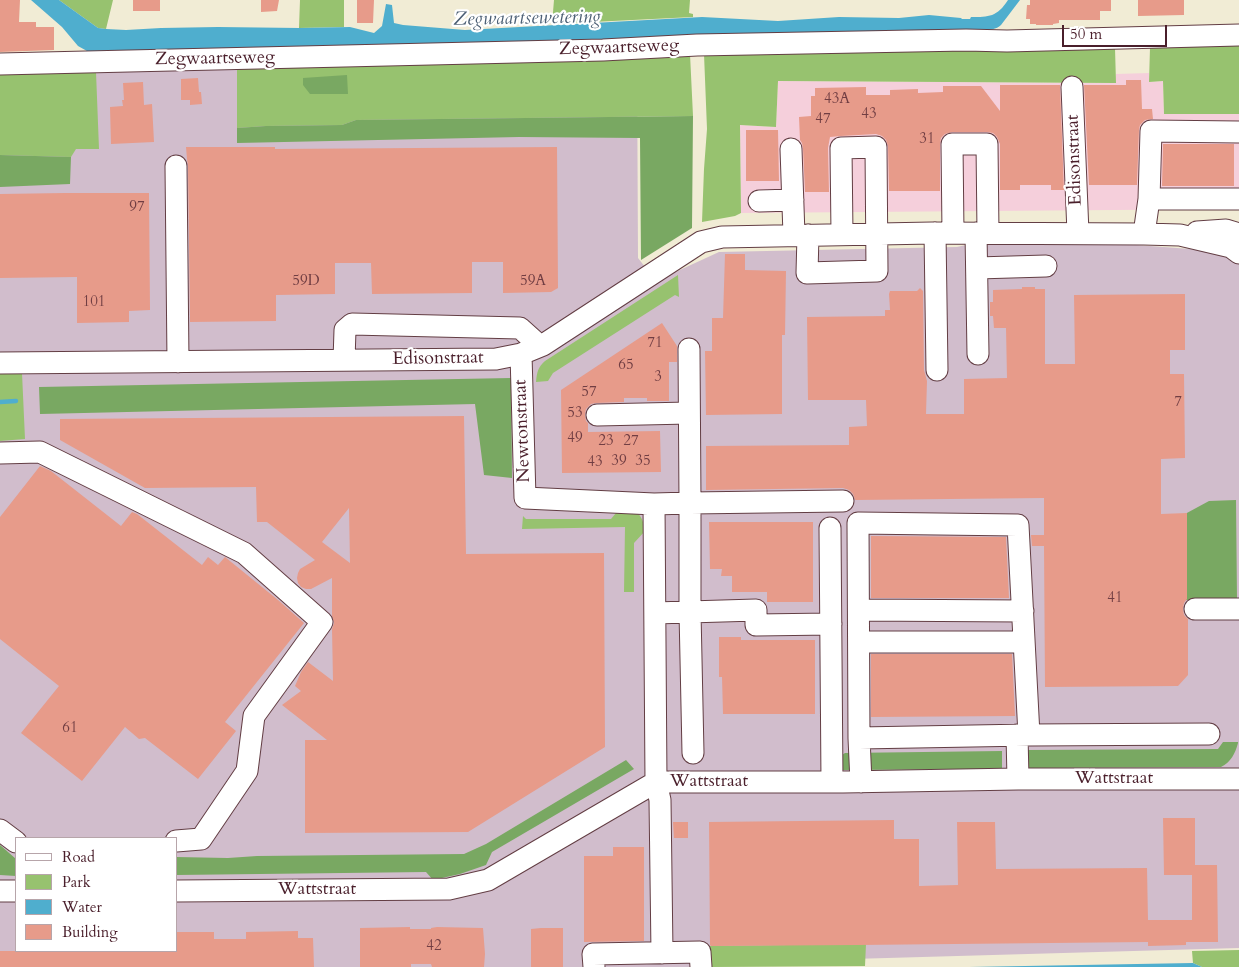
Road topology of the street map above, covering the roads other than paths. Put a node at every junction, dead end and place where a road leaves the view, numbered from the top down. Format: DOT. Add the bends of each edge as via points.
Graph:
graph roads {
  1 [pos="1239,35"];
  2 [pos="0,64"];
  3 [pos="1072,87"];
  4 [pos="1239,132"];
  5 [pos="791,149"];
  6 [pos="176,166"];
  7 [pos="1239,198"];
  8 [pos="1149,199"];
  9 [pos="793,200"];
  10 [pos="759,201"];
  11 [pos="944,233"];
  12 [pos="982,233"];
  13 [pos="1078,233"];
  14 [pos="842,234"];
  15 [pos="877,234"];
  16 [pos="1144,234"];
  17 [pos="1239,234"];
  18 [pos="801,235"];
  19 [pos="1180,235"];
  20 [pos="1239,253"];
  21 [pos="1046,266"];
  22 [pos="977,268"];
  23 [pos="689,349"];
  24 [pos="531,350"];
  25 [pos="978,354"];
  26 [pos="344,360"];
  27 [pos="178,362"];
  28 [pos="0,363"];
  29 [pos="937,370"];
  30 [pos="689,413"];
  31 [pos="597,415"];
  32 [pos="0,453"];
  33 [pos="843,501"];
  34 [pos="690,503"];
  35 [pos="654,504"];
  36 [pos="830,528"];
  37 [pos="1195,609"];
  38 [pos="1239,609"];
  39 [pos="859,610"];
  40 [pos="1023,611"];
  41 [pos="690,612"];
  42 [pos="655,613"];
  43 [pos="831,624"];
  44 [pos="859,642"];
  45 [pos="1024,642"];
  46 [pos="1209,734"];
  47 [pos="1023,735"];
  48 [pos="859,738"];
  49 [pos="693,753"];
  50 [pos="1239,778"];
  51 [pos="1018,779"];
  52 [pos="656,782"];
  53 [pos="832,782"];
  54 [pos="861,782"];
  55 [pos="0,830"];
  56 [pos="15,841"];
  57 [pos="178,841"];
  58 [pos="15,891"];
  59 [pos="178,891"];
  60 [pos="0,892"];
  61 [pos="662,953"];
  62 [pos="594,967"];
  63 [pos="700,967"];
  1 -- 2 [label="street, Zegwaartseweg" via="715,44 603,50"];
  3 -- 13 [label="street, Edisonstraat"];
  4 -- 8 [label="street" via="1151,131"];
  5 -- 9 [label="street"];
  6 -- 27 [label="street"];
  7 -- 8 [label="street"];
  8 -- 16 [label="street"];
  9 -- 10 [label="street"];
  9 -- 18 [label="street"];
  11 -- 12 [label="street, Edisonstraat"];
  11 -- 12 [label="street" via="952,144 987,144"];
  11 -- 15 [label="street, Edisonstraat"];
  11 -- 29 [label="street"];
  12 -- 13 [label="street, Edisonstraat"];
  12 -- 22 [label="street"];
  13 -- 16 [label="street, Edisonstraat"];
  14 -- 15 [label="street, Edisonstraat"];
  14 -- 15 [label="street" via="841,148 876,147"];
  14 -- 18 [label="street, Edisonstraat"];
  15 -- 18 [label="street" via="877,270 807,273"];
  16 -- 19 [label="street, Edisonstraat"];
  17 -- 19 [label="street, Edisonstraat" via="1226,230"];
  18 -- 24 [label="street, Edisonstraat" via="722,237 701,242"];
  19 -- 20 [label="street, Edisonstraat"];
  21 -- 22 [label="street"];
  22 -- 25 [label="street"];
  23 -- 30 [label="street"];
  24 -- 26 [label="street, Edisonstraat" via="496,358"];
  24 -- 26 [label="street" via="520,328 352,324 345,330"];
  24 -- 35 [label="street, Newtonstraat" via="525,498"];
  26 -- 27 [label="street, Edisonstraat"];
  27 -- 28 [label="street, Edisonstraat"];
  30 -- 31 [label="street"];
  30 -- 34 [label="street"];
  32 -- 57 [label="street" via="40,452 244,553 322,622 254,716 247,772 201,839"];
  33 -- 34 [label="street"];
  34 -- 35 [label="street"];
  34 -- 41 [label="street"];
  35 -- 42 [label="street"];
  36 -- 43 [label="street"];
  37 -- 38 [label="street"];
  39 -- 40 [label="street"];
  39 -- 40 [label="street" via="858,523 1018,525"];
  39 -- 44 [label="street"];
  40 -- 45 [label="street"];
  41 -- 42 [label="street"];
  41 -- 43 [label="street" via="756,610 756,624"];
  41 -- 49 [label="street"];
  42 -- 52 [label="street"];
  43 -- 53 [label="street"];
  44 -- 45 [label="street"];
  44 -- 48 [label="street"];
  45 -- 47 [label="street"];
  46 -- 47 [label="street"];
  47 -- 48 [label="street"];
  47 -- 51 [label="street"];
  48 -- 54 [label="street"];
  50 -- 51 [label="street, Wattstraat"];
  51 -- 54 [label="street, Wattstraat"];
  52 -- 53 [label="street, Wattstraat"];
  52 -- 59 [label="street, Wattstraat" via="488,880 449,889"];
  52 -- 61 [label="street" via="660,800"];
  53 -- 54 [label="street, Wattstraat"];
  55 -- 56 [label="street"];
  58 -- 60 [label="street"];
  61 -- 62 [label="street" via="593,954"];
  61 -- 63 [label="street" via="700,952"];
}
